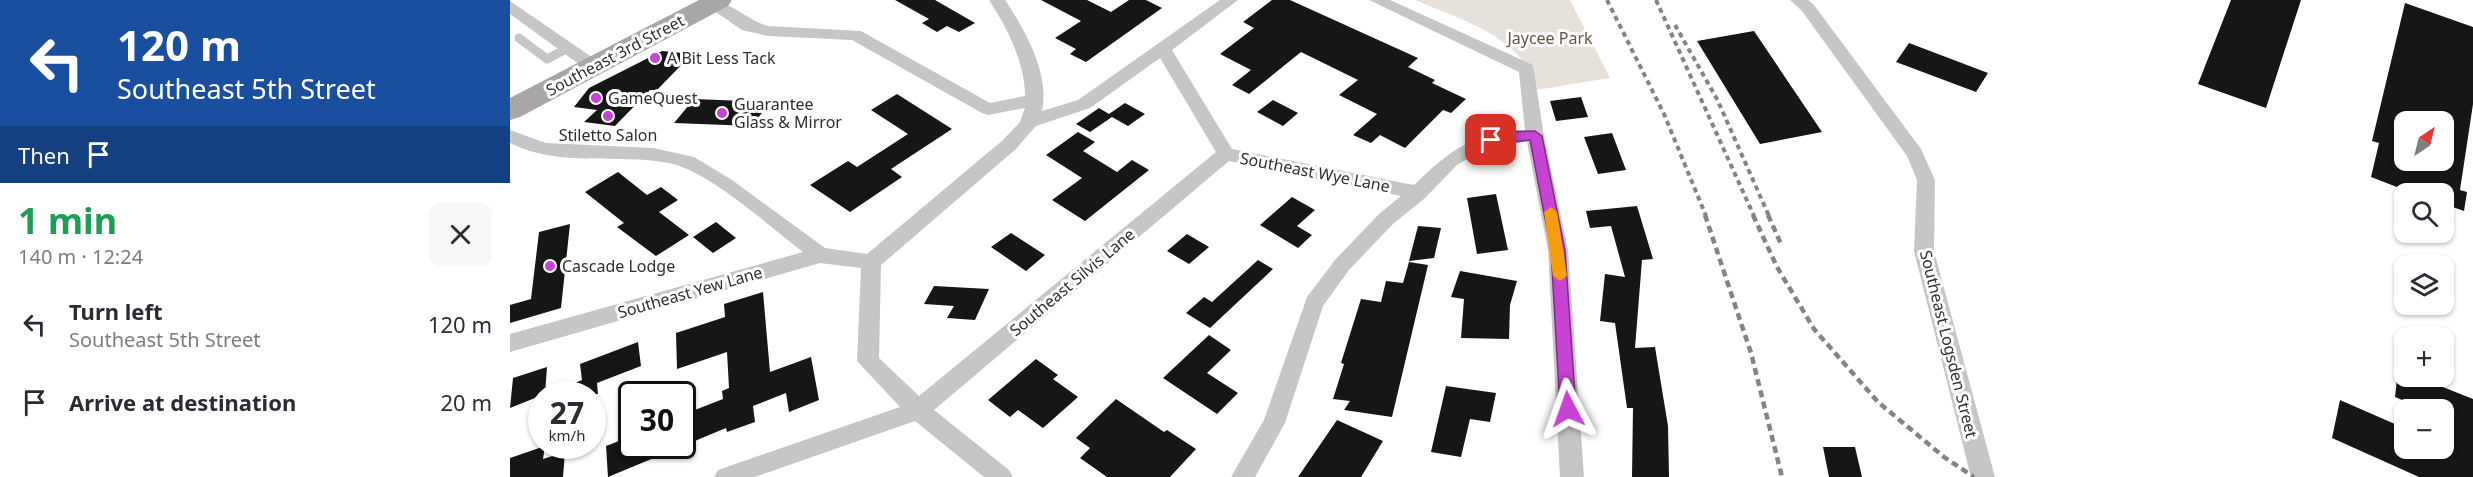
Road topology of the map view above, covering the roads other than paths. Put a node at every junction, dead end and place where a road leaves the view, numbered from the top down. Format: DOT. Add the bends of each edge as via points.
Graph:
graph roads {
  1 [pos="997,0"];
  2 [pos="1230,0"];
  3 [pos="1377,0"];
  4 [pos="1797,0"];
  5 [pos="716,2"];
  6 [pos="510,6"];
  7 [pos="519,38"];
  8 [pos="568,48"];
  9 [pos="1162,49"];
  10 [pos="593,66"];
  11 [pos="1035,100"];
  12 [pos="510,110"];
  13 [pos="1031,121"];
  14 [pos="510,136"];
  15 [pos="1535,136"];
  16 [pos="1226,154"];
  17 [pos="1418,192"];
  18 [pos="820,255"];
  19 [pos="871,262"];
  20 [pos="510,343"];
  21 [pos="918,410"];
  22 [pos="726,477"];
  23 [pos="1001,477"];
  24 [pos="1243,477"];
  25 [pos="1572,477"];
  26 [pos="1983,477"];
  1 -- 11 [label="street" via="1018,35"];
  2 -- 9 [label="street"];
  3 -- 15 [label="street" via="1527,69"];
  4 -- 26 [label="street, Southeast Logsden Street" via="1808,8 1915,154 1926,180 1924,251"];
  5 -- 10 [label="main road, Southeast 3rd Street"];
  5 -- 11 [label="street" via="758,29 855,35 988,109"];
  6 -- 8 [label="street"];
  7 -- 8 [label="lane" via="547,59"];
  8 -- 10 [label="street"];
  9 -- 13 [label="street" via="1084,104"];
  9 -- 16 [label="street, Southeast Wye Lane"];
  10 -- 12 [label="main road, Southeast 3rd Street"];
  11 -- 13 [label="street"];
  13 -- 19 [label="street" via="1010,144"];
  14 -- 18 [label="street" via="537,148 673,157 699,166"];
  15 -- 17 [label="street" via="1505,137 1478,144 1451,160"];
  15 -- 25 [label="street" via="1558,250"];
  16 -- 17 [label="street, Southeast Wye Lane"];
  16 -- 21 [label="street, Southeast Silvis Lane"];
  17 -- 24 [label="street" via="1342,265 1314,303 1274,423"];
  18 -- 19 [label="street, Southeast Yew Lane"];
  18 -- 20 [label="street, Southeast Yew Lane"];
  19 -- 21 [label="street" via="867,361"];
  21 -- 22 [label="street"];
  21 -- 23 [label="street"];
}
